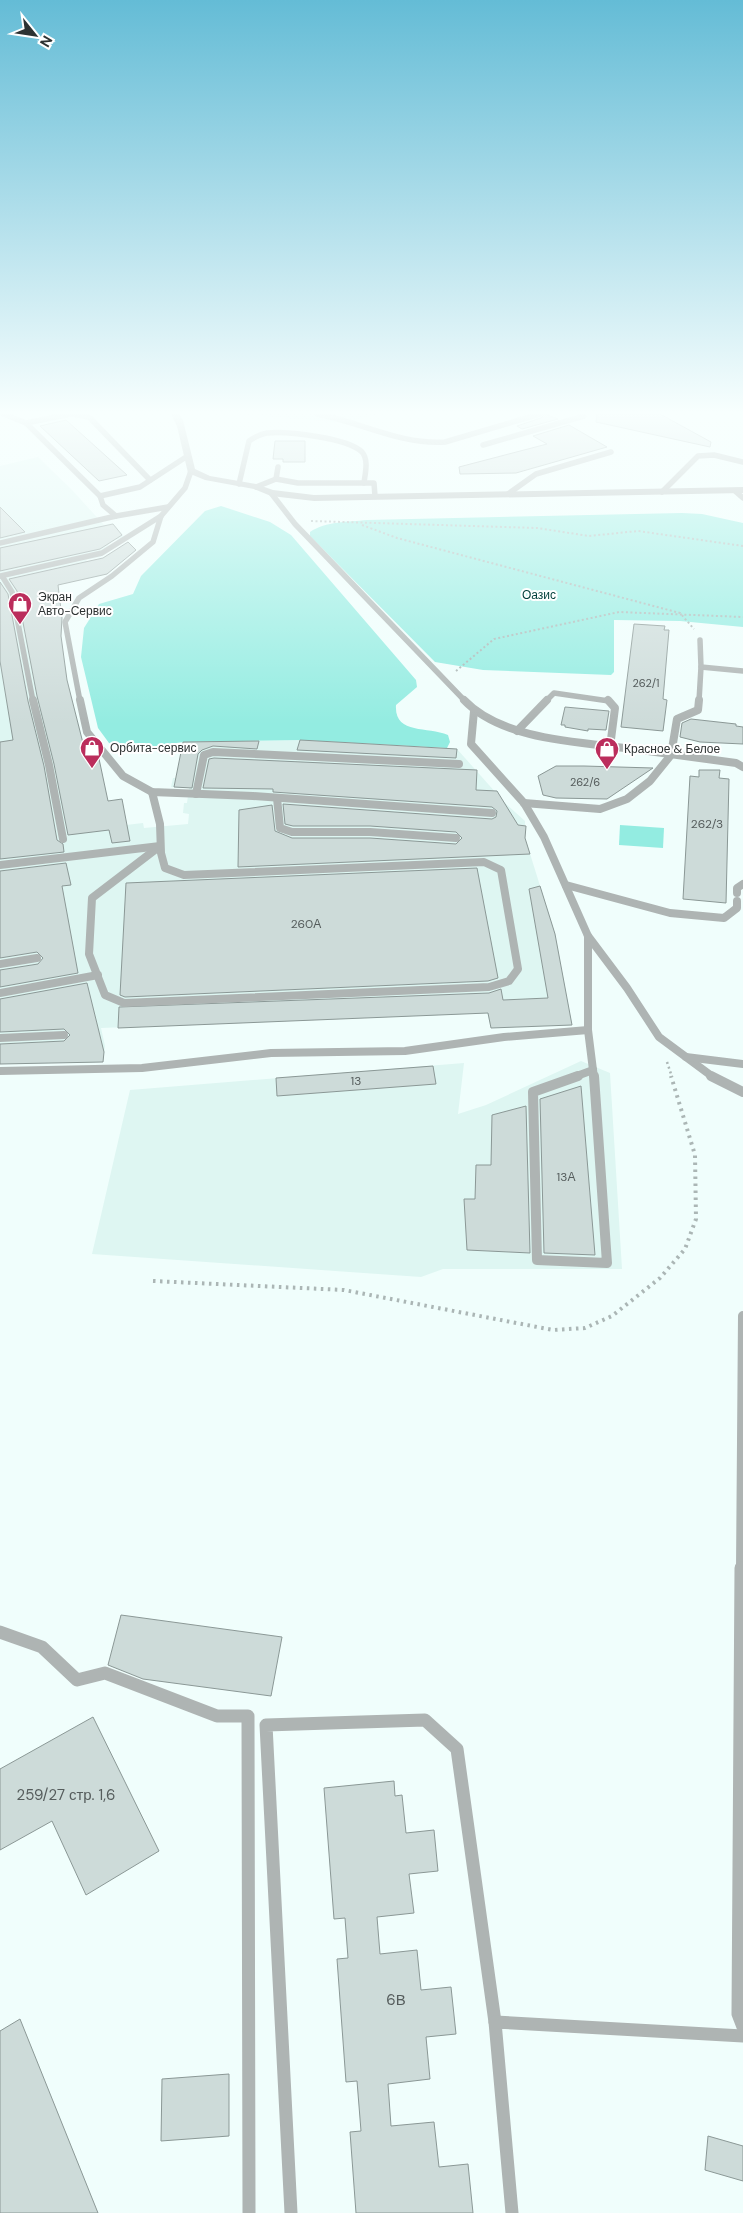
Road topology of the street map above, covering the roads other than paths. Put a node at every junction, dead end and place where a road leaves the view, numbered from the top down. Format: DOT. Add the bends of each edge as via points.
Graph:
graph roads {
  1 [pos="111,517"];
  2 [pos="159,517"];
  3 [pos="161,517"];
  4 [pos="291,517"];
  5 [pos="0,543"];
  6 [pos="1,576"];
  7 [pos="700,640"];
  8 [pos="701,667"];
  9 [pos="743,671"];
  10 [pos="474,711"];
  11 [pos="517,731"];
  12 [pos="610,747"];
  13 [pos="671,754"];
  14 [pos="459,764"];
  15 [pos="743,767"];
  16 [pos="152,792"];
  17 [pos="196,794"];
  18 [pos="277,798"];
  19 [pos="524,803"];
  20 [pos="492,813"];
  21 [pos="456,838"];
  22 [pos="63,839"];
  23 [pos="160,846"];
  24 [pos="0,865"];
  25 [pos="743,884"];
  26 [pos="566,885"];
  27 [pos="588,936"];
  28 [pos="38,958"];
  29 [pos="0,964"];
  30 [pos="98,975"];
  31 [pos="0,992"];
  32 [pos="588,1030"];
  33 [pos="64,1035"];
  34 [pos="0,1038"];
  35 [pos="686,1057"];
  36 [pos="743,1064"];
  37 [pos="594,1070"];
  38 [pos="0,1071"];
  39 [pos="743,1092"];
  40 [pos="743,1316"];
  41 [pos="743,1412"];
  42 [pos="742,1518"];
  43 [pos="0,1632"];
  44 [pos="742,1680"];
  45 [pos="741,1817"];
  46 [pos="494,2022"];
  47 [pos="743,2027"];
  48 [pos="743,2036"];
  49 [pos="248,2213"];
  50 [pos="291,2213"];
  51 [pos="512,2213"];
  1 -- 5 [label="lane"];
  2 -- 6 [label="lane" via="102,553"];
  3 -- 16 [label="lane" via="153,542 79,598 65,622 87,732 123,776"];
  4 -- 10 [label="lane"];
  6 -- 22 [label="lane" via="12,592"];
  7 -- 8 [label="lane"];
  8 -- 9 [label="lane"];
  8 -- 13 [label="lane" via="698,710 676,719"];
  10 -- 11 [label="lane"];
  10 -- 19 [label="lane" via="472,744"];
  11 -- 12 [label="lane"];
  11 -- 12 [label="lane" via="554,693 608,700 615,708"];
  12 -- 13 [label="lane"];
  13 -- 15 [label="lane" via="736,763"];
  13 -- 19 [label="lane" via="650,781 627,799 600,809"];
  14 -- 17 [label="lane" via="213,752 204,755"];
  16 -- 17 [label="lane"];
  16 -- 23 [label="lane" via="161,826"];
  17 -- 18 [label="lane"];
  18 -- 20 [label="lane"];
  18 -- 21 [label="lane" via="280,828 292,832 370,832"];
  19 -- 26 [label="lane"];
  23 -- 24 [label="lane"];
  23 -- 30 [label="lane" via="92,898 89,954"];
  23 -- 30 [label="lane" via="159,855 165,868 184,875 484,862 501,870 518,969 509,981 489,987 124,1003 106,995"];
  25 -- 26 [label="lane" via="737,888 737,908 724,918 670,913"];
  26 -- 27 [label="lane"];
  27 -- 32 [label="lane"];
  27 -- 35 [label="lane" via="659,1038"];
  28 -- 29 [label="lane"];
  30 -- 31 [label="lane"];
  32 -- 37 [label="lane"];
  32 -- 38 [label="lane" via="504,1037 405,1051 271,1053 142,1068"];
  33 -- 34 [label="lane"];
  35 -- 36 [label="lane"];
  35 -- 39 [label="lane" via="714,1078"];
  37 -- 37 [label="lane" via="607,1263 538,1260 533,1092"];
  40 -- 41 [label="lane"];
  41 -- 42 [label="lane"];
  42 -- 44 [label="lane"];
  43 -- 49 [label="lane" via="42,1647 77,1680 105,1673 217,1716 248,1716"];
  44 -- 45 [label="lane"];
  45 -- 47 [label="lane" via="738,2014"];
  46 -- 48 [label="lane"];
  46 -- 50 [label="lane" via="457,1749 425,1720 266,1725"];
  46 -- 51 [label="lane"];
}
